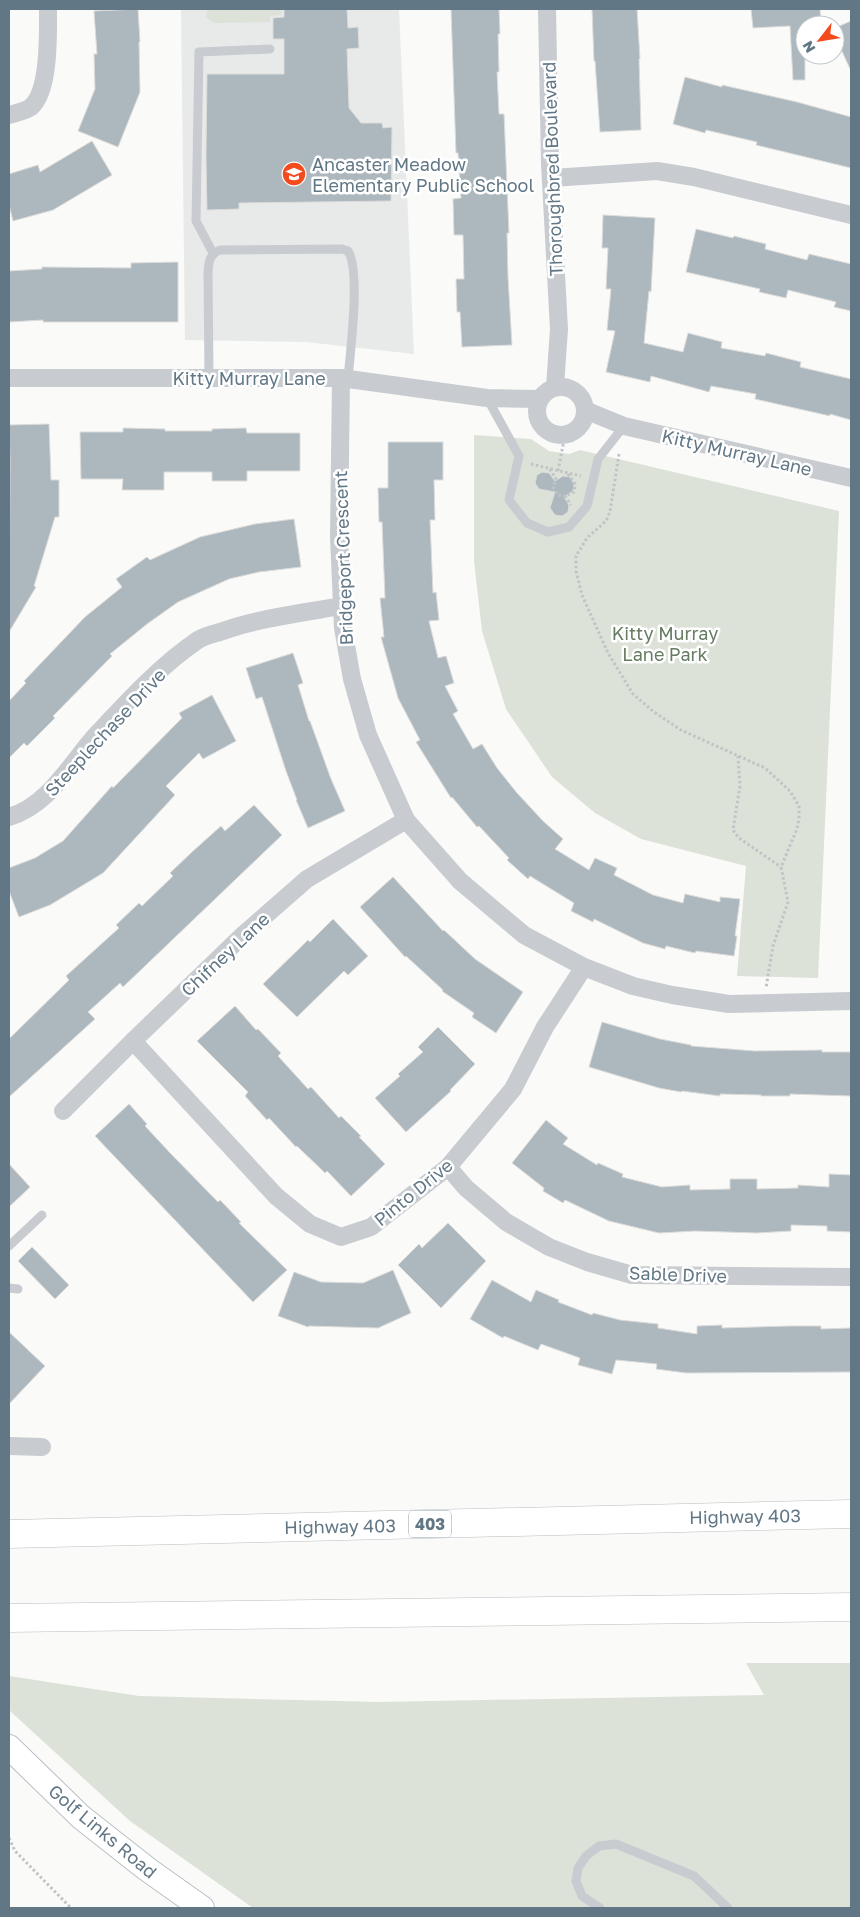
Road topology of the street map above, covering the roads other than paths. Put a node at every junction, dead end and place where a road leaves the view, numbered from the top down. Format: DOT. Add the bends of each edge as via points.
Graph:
graph roads {
  1 [pos="48,9"];
  2 [pos="546,9"];
  3 [pos="270,49"];
  4 [pos="9,115"];
  5 [pos="552,178"];
  6 [pos="851,215"];
  7 [pos="212,253"];
  8 [pos="9,378"];
  9 [pos="209,378"];
  10 [pos="344,379"];
  11 [pos="563,388"];
  12 [pos="487,398"];
  13 [pos="539,408"];
  14 [pos="585,410"];
  15 [pos="624,426"];
  16 [pos="572,431"];
  17 [pos="851,478"];
  18 [pos="342,606"];
  19 [pos="9,817"];
  20 [pos="406,820"];
  21 [pos="584,968"];
  22 [pos="851,1001"];
  23 [pos="133,1041"];
  24 [pos="63,1111"];
  25 [pos="448,1167"];
  26 [pos="42,1215"];
  27 [pos="9,1246"];
  28 [pos="851,1277"];
  29 [pos="9,1446"];
  30 [pos="42,1447"];
  31 [pos="851,1514"];
  32 [pos="9,1534"];
  33 [pos="851,1607"];
  34 [pos="9,1618"];
  35 [pos="9,1747"];
  36 [pos="202,1908"];
  37 [pos="600,1908"];
  38 [pos="728,1908"];
  1 -- 4 [label="street" via="48,56 40,93 31,107"];
  2 -- 5 [label="street, Thoroughbred Boulevard"];
  3 -- 7 [label="lane" via="199,52 196,221"];
  5 -- 6 [label="street" via="656,171 694,177"];
  5 -- 11 [label="street, Thoroughbred Boulevard"];
  7 -- 9 [label="lane" via="208,272"];
  7 -- 10 [label="lane" via="220,250 348,251 352,257 354,281 353,322"];
  8 -- 9 [label="street, Kitty Murray Lane"];
  9 -- 10 [label="street, Kitty Murray Lane"];
  10 -- 12 [label="street, Kitty Murray Lane"];
  10 -- 18 [label="street, Bridgeport Crescent" via="339,537"];
  11 -- 13 [label="street" via="547,391"];
  11 -- 14 [label="street" via="580,396"];
  12 -- 13 [label="street, Kitty Murray Lane"];
  12 -- 15 [label="lane" via="519,456 509,500 527,523 548,532 569,527 587,506 598,459"];
  13 -- 16 [label="street" via="541,424 546,430 554,434"];
  14 -- 15 [label="street, Kitty Murray Lane"];
  14 -- 16 [label="street" via="584,420"];
  15 -- 16 [label="street, Kitty Murray Lane"];
  15 -- 17 [label="street, Kitty Murray Lane"];
  18 -- 19 [label="street, Steeplechase Drive" via="243,624 200,638 133,696 40,802"];
  18 -- 20 [label="street, Bridgeport Crescent" via="352,679 368,735"];
  20 -- 21 [label="street, Bridgeport Crescent" via="460,881 524,935"];
  20 -- 23 [label="street, Chifney Lane" via="307,879"];
  21 -- 22 [label="street, Bridgeport Crescent" via="632,986 672,996 729,1004"];
  21 -- 25 [label="street, Pinto Drive" via="545,1027 513,1089"];
  23 -- 24 [label="street, Chifney Lane"];
  23 -- 25 [label="street, Pinto Drive" via="276,1196 310,1224 340,1237 371,1226"];
  25 -- 28 [label="street, Sable Drive" via="466,1188 506,1222 549,1247 632,1275"];
  26 -- 27 [label="lane"];
  29 -- 30 [label="street"];
  31 -- 32 [label="highway, Highway 403 / 403"];
  33 -- 34 [label="highway"];
  35 -- 36 [label="main road, Golf Links Road" via="81,1817 147,1870"];
  37 -- 38 [label="lane" via="582,1896 576,1880 578,1868 599,1846 616,1844 694,1876"];
}
